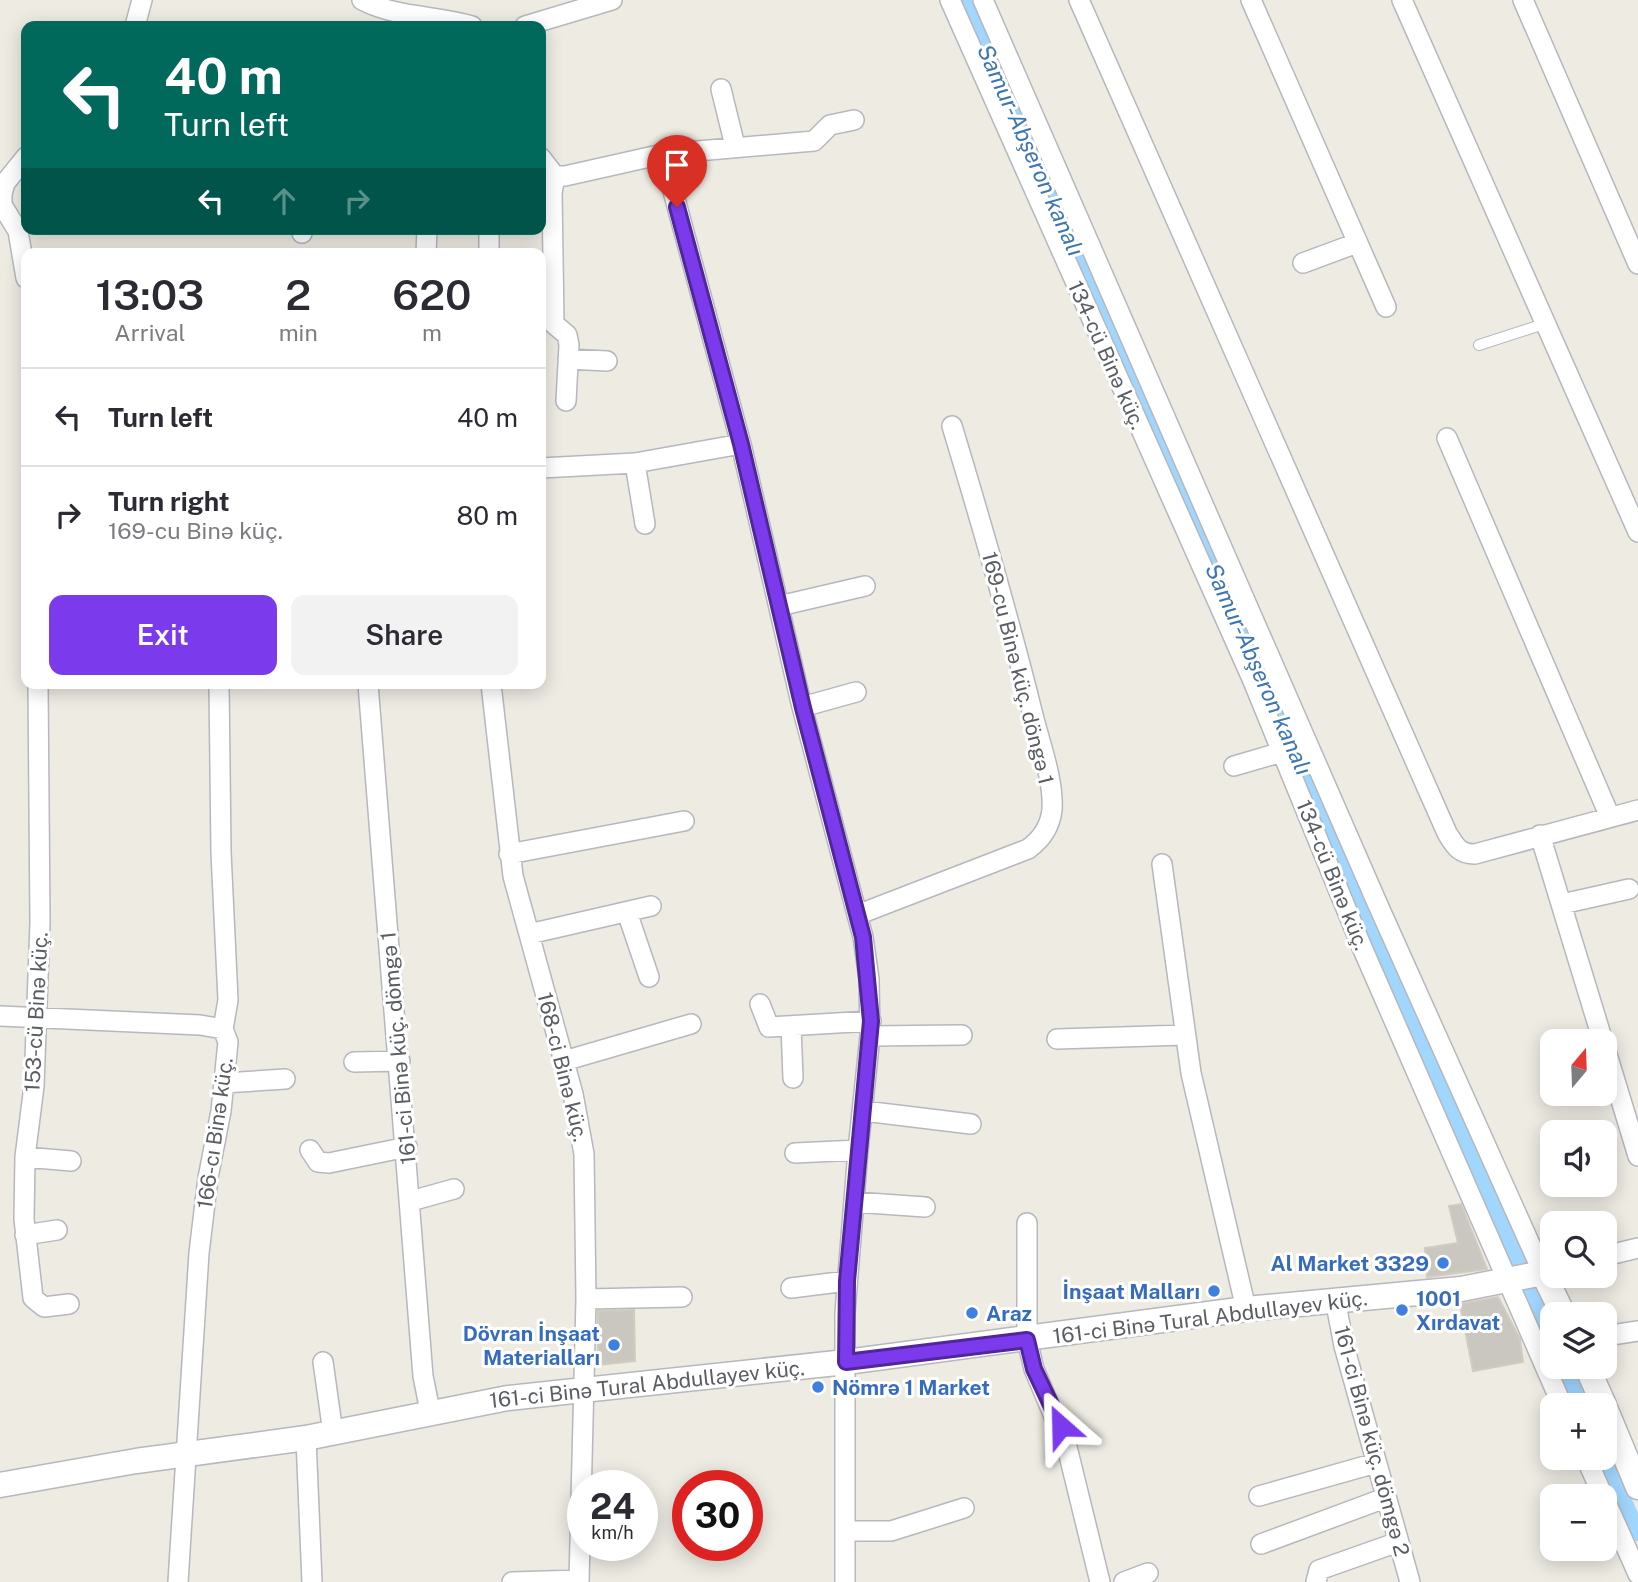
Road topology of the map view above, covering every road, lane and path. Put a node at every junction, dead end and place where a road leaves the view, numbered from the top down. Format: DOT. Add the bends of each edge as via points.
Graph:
graph roads {
  1 [pos="142,0"];
  2 [pos="612,0"];
  3 [pos="950,0"];
  4 [pos="983,0"];
  5 [pos="1079,0"];
  6 [pos="1251,0"];
  7 [pos="1402,0"];
  8 [pos="1524,0"];
  9 [pos="368,2"];
  10 [pos="136,21"];
  11 [pos="453,21"];
  12 [pos="542,21"];
  13 [pos="721,89"];
  14 [pos="854,120"];
  15 [pos="735,146"];
  16 [pos="663,154"];
  17 [pos="21,163"];
  18 [pos="546,164"];
  19 [pos="555,176"];
  20 [pos="1061,177"];
  21 [pos="1032,190"];
  22 [pos="1,205"];
  23 [pos="1357,243"];
  24 [pos="21,249"];
  25 [pos="1303,263"];
  26 [pos="1638,264"];
  27 [pos="1386,307"];
  28 [pos="1544,324"];
  29 [pos="1479,345"];
  30 [pos="568,359"];
  31 [pos="607,361"];
  32 [pos="566,401"];
  33 [pos="952,426"];
  34 [pos="1447,438"];
  35 [pos="741,444"];
  36 [pos="635,463"];
  37 [pos="546,468"];
  38 [pos="645,524"];
  39 [pos="1638,532"];
  40 [pos="864,586"];
  41 [pos="779,606"];
  42 [pos="38,689"];
  43 [pos="219,689"];
  44 [pos="368,689"];
  45 [pos="492,689"];
  46 [pos="856,692"];
  47 [pos="803,708"];
  48 [pos="1282,752"];
  49 [pos="1234,766"];
  50 [pos="1638,810"];
  51 [pos="1609,817"];
  52 [pos="684,821"];
  53 [pos="1540,835"];
  54 [pos="509,854"];
  55 [pos="1162,864"];
  56 [pos="1629,889"];
  57 [pos="1562,905"];
  58 [pos="651,906"];
  59 [pos="627,912"];
  60 [pos="857,915"];
  61 [pos="530,934"];
  62 [pos="649,977"];
  63 [pos="760,1004"];
  64 [pos="0,1016"];
  65 [pos="37,1018"];
  66 [pos="691,1024"];
  67 [pos="790,1026"];
  68 [pos="223,1029"];
  69 [pos="871,1029"];
  70 [pos="962,1035"];
  71 [pos="1184,1035"];
  72 [pos="1057,1039"];
  73 [pos="400,1061"];
  74 [pos="564,1061"];
  75 [pos="354,1062"];
  76 [pos="793,1078"];
  77 [pos="285,1079"];
  78 [pos="224,1083"];
  79 [pos="863,1111"];
  80 [pos="971,1124"];
  81 [pos="407,1147"];
  82 [pos="310,1150"];
  83 [pos="858,1150"];
  84 [pos="794,1153"];
  85 [pos="1638,1156"];
  86 [pos="25,1157"];
  87 [pos="71,1161"];
  88 [pos="454,1189"];
  89 [pos="411,1201"];
  90 [pos="854,1202"];
  91 [pos="925,1207"];
  92 [pos="1027,1223"];
  93 [pos="57,1230"];
  94 [pos="25,1235"];
  95 [pos="1638,1248"];
  96 [pos="1617,1253"];
  97 [pos="1540,1254"];
  98 [pos="1540,1273"];
  99 [pos="847,1281"];
  100 [pos="1506,1282"];
  101 [pos="791,1288"];
  102 [pos="682,1297"];
  103 [pos="586,1299"];
  104 [pos="1335,1299"];
  105 [pos="69,1304"];
  106 [pos="1246,1309"];
  107 [pos="1638,1331"];
  108 [pos="1617,1334"];
  109 [pos="1027,1340"];
  110 [pos="323,1362"];
  111 [pos="846,1362"];
  112 [pos="585,1388"];
  113 [pos="1557,1393"];
  114 [pos="430,1411"];
  115 [pos="333,1433"];
  116 [pos="306,1438"];
  117 [pos="1617,1438"];
  118 [pos="187,1454"];
  119 [pos="1376,1463"];
  120 [pos="0,1485"];
  121 [pos="1638,1487"];
  122 [pos="1259,1496"];
  123 [pos="1385,1497"];
  124 [pos="964,1508"];
  125 [pos="1617,1527"];
  126 [pos="846,1531"];
  127 [pos="1398,1542"];
  128 [pos="1261,1544"];
  129 [pos="1149,1573"];
  130 [pos="1638,1574"];
  131 [pos="579,1581"];
  132 [pos="178,1582"];
  133 [pos="312,1582"];
  134 [pos="512,1582"];
  135 [pos="845,1582"];
  136 [pos="1100,1582"];
  137 [pos="1124,1582"];
  138 [pos="1317,1582"];
  139 [pos="1410,1582"];
  1 -- 10 [label="street"];
  2 -- 12 [label="street"];
  3 -- 21 [label="street, 134-cü Binə küç."];
  4 -- 20 [label="street"];
  5 -- 53 [label="street" via="1447,833 1464,854"];
  6 -- 23 [label="street"];
  7 -- 28 [label="street"];
  8 -- 26 [label="street"];
  9 -- 11 [label="street" via="392,12"];
  13 -- 15 [label="street"];
  14 -- 15 [label="street" via="830,125 814,141"];
  15 -- 16 [label="street"];
  16 -- 19 [label="street"];
  16 -- 35 [label="street"];
  17 -- 22 [label="street" via="5,183"];
  18 -- 19 [label="street"];
  19 -- 30 [label="street" via="554,324 567,335"];
  20 -- 21 [label="street"];
  20 -- 97 [label="street" via="1378,905"];
  21 -- 48 [label="street, 134-cü Binə küç."];
  22 -- 24 [label="street" via="18,231"];
  23 -- 25 [label="street"];
  23 -- 27 [label="street"];
  28 -- 29 [label="lane"];
  28 -- 39 [label="street"];
  30 -- 31 [label="street"];
  30 -- 32 [label="street"];
  33 -- 60 [label="street, 169-cu Binə küç. döngə 1" via="1007,610 1048,778 1050,821 1040,840 1028,849"];
  34 -- 51 [label="street"];
  35 -- 36 [label="street"];
  35 -- 41 [label="street"];
  36 -- 37 [label="street"];
  36 -- 38 [label="street"];
  40 -- 41 [label="street"];
  41 -- 47 [label="street"];
  42 -- 65 [label="street, 153-cü Binə küç."];
  43 -- 68 [label="street, 166-cı Binə küç." via="228,1000"];
  44 -- 73 [label="street, 161-ci Binə küç. dömgə 1"];
  45 -- 54 [label="street, 168-ci Binə küç."];
  46 -- 47 [label="street"];
  47 -- 60 [label="street"];
  48 -- 49 [label="street"];
  48 -- 100 [label="street, 134-cü Binə küç."];
  50 -- 51 [label="street"];
  51 -- 53 [label="street"];
  52 -- 54 [label="street"];
  53 -- 57 [label="street"];
  54 -- 61 [label="street, 168-ci Binə küç."];
  55 -- 71 [label="street"];
  56 -- 57 [label="street"];
  57 -- 85 [label="street"];
  58 -- 59 [label="street"];
  59 -- 61 [label="street"];
  59 -- 62 [label="street"];
  60 -- 69 [label="street" via="869,979"];
  61 -- 74 [label="street, 168-ci Binə küç."];
  63 -- 67 [label="street" via="769,1027"];
  64 -- 65 [label="street"];
  65 -- 68 [label="street" via="200,1024"];
  65 -- 86 [label="street, 153-cü Binə küç."];
  66 -- 74 [label="street"];
  67 -- 69 [label="street"];
  67 -- 76 [label="street"];
  68 -- 78 [label="street, 166-cı Binə küç." via="228,1042"];
  69 -- 70 [label="street"];
  69 -- 79 [label="street"];
  71 -- 72 [label="street"];
  71 -- 106 [label="street"];
  73 -- 75 [label="street"];
  73 -- 81 [label="street, 161-ci Binə küç. dömgə 1"];
  74 -- 103 [label="street, 168-ci Binə küç." via="584,1154"];
  77 -- 78 [label="street"];
  78 -- 118 [label="street, 166-cı Binə küç." via="201,1240"];
  79 -- 80 [label="street"];
  79 -- 83 [label="street"];
  81 -- 82 [label="street" via="329,1163 318,1162"];
  81 -- 89 [label="street, 161-ci Binə küç. dömgə 1"];
  83 -- 84 [label="street"];
  83 -- 90 [label="street"];
  86 -- 87 [label="street"];
  86 -- 94 [label="street, 153-cü Binə küç."];
  88 -- 89 [label="street"];
  89 -- 114 [label="street, 161-ci Binə küç. dömgə 1" via="423,1376"];
  90 -- 91 [label="street"];
  90 -- 99 [label="street"];
  92 -- 109 [label="street"];
  93 -- 94 [label="street"];
  94 -- 105 [label="street, 153-cü Binə küç." via="36,1304"];
  95 -- 96 [label="street"];
  98 -- 100 [label="street, 161-ci Binə Tural Abdullayev küç."];
  99 -- 101 [label="street"];
  99 -- 111 [label="street"];
  100 -- 104 [label="street, 161-ci Binə Tural Abdullayev küç."];
  100 -- 113 [label="street, 134-cü Binə küç."];
  102 -- 103 [label="street"];
  103 -- 112 [label="street, 168-ci Binə küç."];
  104 -- 106 [label="street, 161-ci Binə Tural Abdullayev küç."];
  104 -- 119 [label="street, 161-ci Binə küç. dömgə 2"];
  106 -- 109 [label="street, 161-ci Binə Tural Abdullayev küç."];
  107 -- 108 [label="street"];
  109 -- 111 [label="street, 161-ci Binə Tural Abdullayev küç."];
  109 -- 136 [label="street" via="1034,1369 1067,1447"];
  110 -- 115 [label="street"];
  111 -- 112 [label="street, 161-ci Binə Tural Abdullayev küç."];
  111 -- 126 [label="street"];
  112 -- 114 [label="street, 161-ci Binə Tural Abdullayev küç."];
  112 -- 131 [label="street, 168-ci Binə küç."];
  114 -- 115 [label="street, 161-ci Binə Tural Abdullayev küç."];
  115 -- 116 [label="street, 161-ci Binə Tural Abdullayev küç."];
  116 -- 118 [label="street, 161-ci Binə Tural Abdullayev küç."];
  116 -- 133 [label="street"];
  117 -- 121 [label="street"];
  118 -- 120 [label="street, 161-ci Binə Tural Abdullayev küç."];
  118 -- 132 [label="street, 166-cı Binə küç."];
  119 -- 122 [label="street"];
  119 -- 123 [label="street, 161-ci Binə küç. dömgə 2"];
  123 -- 127 [label="street, 161-ci Binə küç. dömgə 2"];
  123 -- 128 [label="street"];
  124 -- 126 [label="street" via="891,1531"];
  125 -- 130 [label="street"];
  126 -- 135 [label="street"];
  127 -- 138 [label="street" via="1319,1570"];
  127 -- 139 [label="street, 161-ci Binə küç. dömgə 2"];
  129 -- 137 [label="street"];
  131 -- 134 [label="street"];
}
